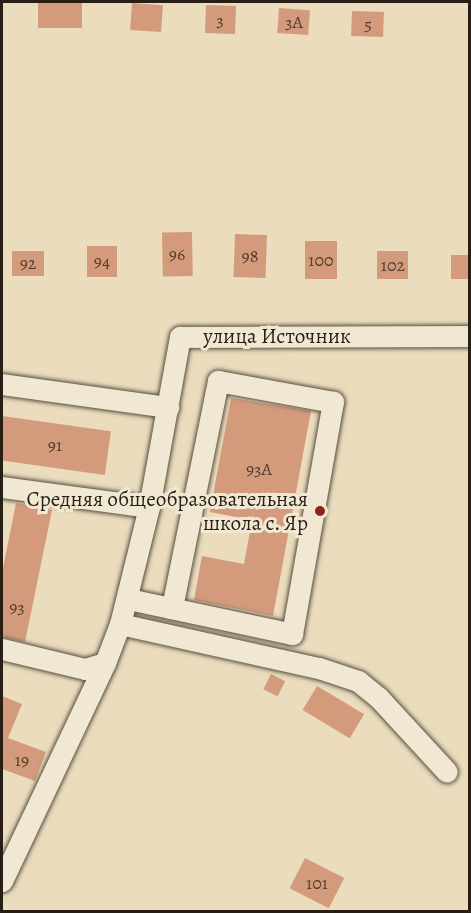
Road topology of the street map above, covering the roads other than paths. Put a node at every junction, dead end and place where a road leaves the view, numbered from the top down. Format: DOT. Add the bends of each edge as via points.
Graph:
graph roads {
  1 [pos="470,336"];
  2 [pos="2,384"];
  3 [pos="168,407"];
  4 [pos="2,486"];
  5 [pos="149,507"];
  6 [pos="128,599"];
  7 [pos="172,608"];
  8 [pos="120,624"];
  9 [pos="2,649"];
  10 [pos="105,663"];
  11 [pos="447,772"];
  12 [pos="2,881"];
  1 -- 3 [label="street, улица Источник" via="180,337"];
  2 -- 3 [label="street"];
  3 -- 5 [label="street"];
  4 -- 5 [label="street"];
  5 -- 6 [label="street"];
  6 -- 7 [label="street"];
  6 -- 8 [label="street"];
  7 -- 7 [label="street" via="291,634 333,402 218,381"];
  8 -- 10 [label="street"];
  8 -- 11 [label="street" via="319,668 358,681 380,698"];
  9 -- 10 [label="street" via="85,669"];
  10 -- 12 [label="street"];
}
